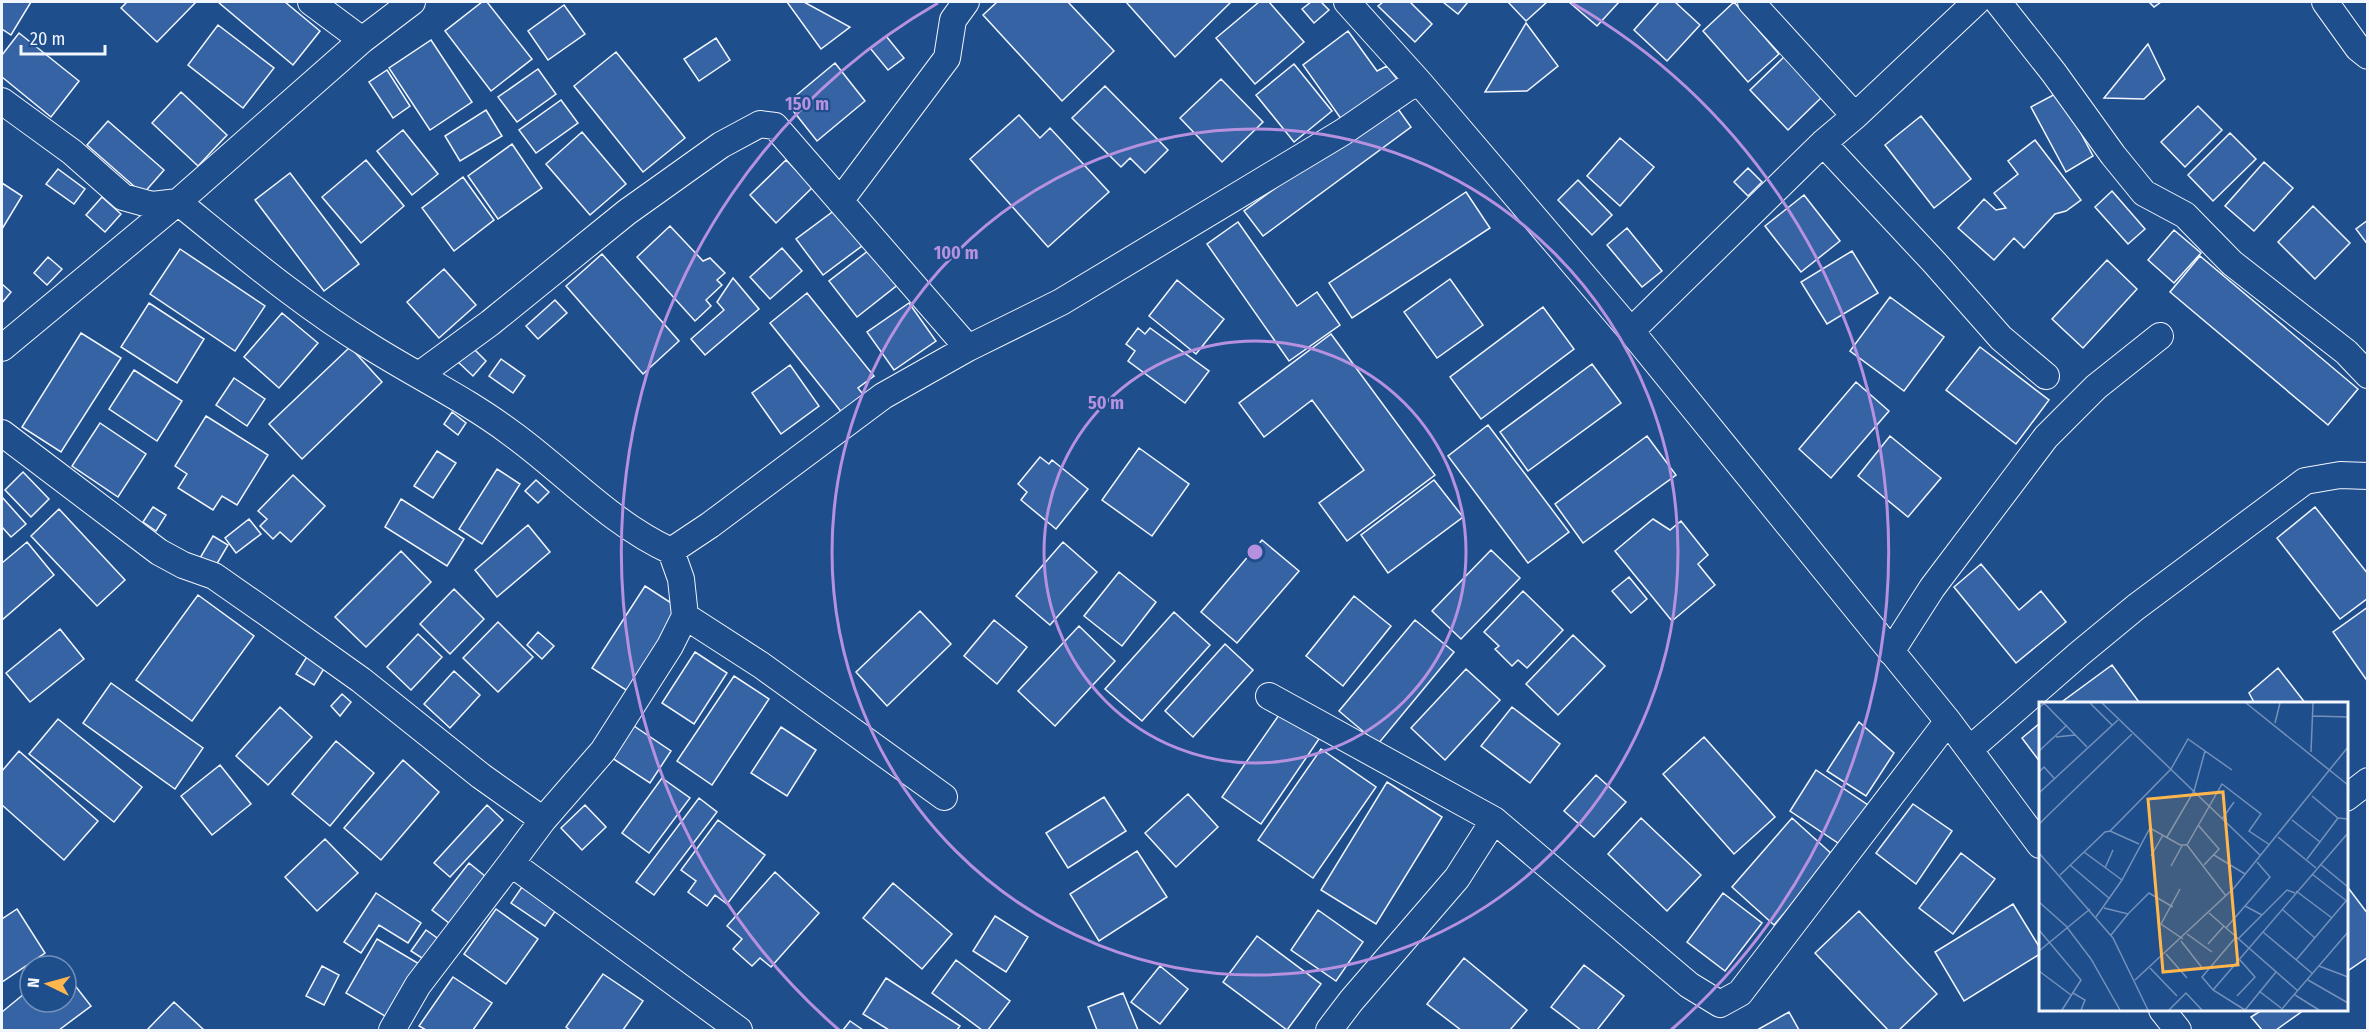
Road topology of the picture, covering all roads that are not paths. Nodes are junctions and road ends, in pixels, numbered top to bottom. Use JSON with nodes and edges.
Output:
{"nodes":[{"id":1,"x":311,"y":2,"type":"edge"},
{"id":2,"x":412,"y":2,"type":"edge"},
{"id":3,"x":966,"y":2,"type":"edge"},
{"id":4,"x":1347,"y":2,"type":"edge"},
{"id":5,"x":1751,"y":2,"type":"edge"},
{"id":6,"x":1976,"y":2,"type":"edge"},
{"id":7,"x":1998,"y":2,"type":"edge"},
{"id":8,"x":2325,"y":2,"type":"edge"},
{"id":9,"x":363,"y":40,"type":"junction"},
{"id":10,"x":2367,"y":56,"type":"edge"},
{"id":11,"x":1419,"y":82,"type":"junction"},
{"id":12,"x":2,"y":100,"type":"edge"},
{"id":13,"x":1855,"y":116,"type":"junction"},
{"id":14,"x":1823,"y":143,"type":"junction"},
{"id":15,"x":840,"y":201,"type":"junction"},
{"id":16,"x":178,"y":202,"type":"junction"},
{"id":17,"x":1631,"y":331,"type":"junction"},
{"id":18,"x":2160,"y":336,"type":"dead end"},
{"id":19,"x":2,"y":348,"type":"edge"},
{"id":20,"x":968,"y":348,"type":"junction"},
{"id":21,"x":419,"y":375,"type":"junction"},
{"id":22,"x":2367,"y":375,"type":"edge"},
{"id":23,"x":2046,"y":376,"type":"dead end"},
{"id":24,"x":2,"y":433,"type":"edge"},
{"id":25,"x":2367,"y":476,"type":"edge"},
{"id":26,"x":672,"y":551,"type":"junction"},
{"id":27,"x":686,"y":616,"type":"junction"},
{"id":28,"x":1891,"y":652,"type":"junction"},
{"id":29,"x":1269,"y":696,"type":"dead end"},
{"id":30,"x":1948,"y":721,"type":"junction"},
{"id":31,"x":1970,"y":749,"type":"junction"},
{"id":32,"x":2367,"y":781,"type":"edge"},
{"id":33,"x":2348,"y":796,"type":"edge"},
{"id":34,"x":944,"y":797,"type":"dead end"},
{"id":35,"x":543,"y":820,"type":"junction"},
{"id":36,"x":1494,"y":820,"type":"junction"},
{"id":37,"x":2039,"y":844,"type":"edge"},
{"id":38,"x":510,"y":863,"type":"junction"},
{"id":39,"x":2163,"y":1011,"type":"edge"},
{"id":40,"x":392,"y":1030,"type":"edge"},
{"id":41,"x":739,"y":1030,"type":"edge"},
{"id":42,"x":1329,"y":1030,"type":"edge"},
{"id":43,"x":2178,"y":1030,"type":"edge"}],
"edges":[{"from":1,"to":9,"type":"street"},
{"from":2,"to":9,"type":"street"},
{"from":3,"to":15,"type":"street"},
{"from":4,"to":11,"type":"street"},
{"from":5,"to":13,"type":"street"},
{"from":6,"to":13,"type":"street"},
{"from":7,"to":22,"type":"street"},
{"from":8,"to":10,"type":"street"},
{"from":9,"to":16,"type":"street"},
{"from":11,"to":17,"type":"street"},
{"from":11,"to":20,"type":"street"},
{"from":12,"to":16,"type":"street"},
{"from":13,"to":14,"type":"street"},
{"from":14,"to":17,"type":"street"},
{"from":14,"to":23,"type":"street"},
{"from":15,"to":20,"type":"street"},
{"from":15,"to":21,"type":"street"},
{"from":16,"to":19,"type":"street"},
{"from":16,"to":21,"type":"street"},
{"from":17,"to":28,"type":"street"},
{"from":18,"to":28,"type":"street"},
{"from":20,"to":26,"type":"street"},
{"from":21,"to":26,"type":"street"},
{"from":24,"to":35,"type":"street"},
{"from":25,"to":31,"type":"street"},
{"from":26,"to":27,"type":"street"},
{"from":27,"to":34,"type":"street"},
{"from":27,"to":35,"type":"street"},
{"from":28,"to":30,"type":"street"},
{"from":29,"to":36,"type":"street"},
{"from":30,"to":31,"type":"street"},
{"from":30,"to":36,"type":"street"},
{"from":31,"to":37,"type":"street"},
{"from":32,"to":33,"type":"street"},
{"from":35,"to":38,"type":"street"},
{"from":36,"to":42,"type":"street"},
{"from":38,"to":40,"type":"street"},
{"from":38,"to":41,"type":"street"},
{"from":39,"to":43,"type":"street"}]}
